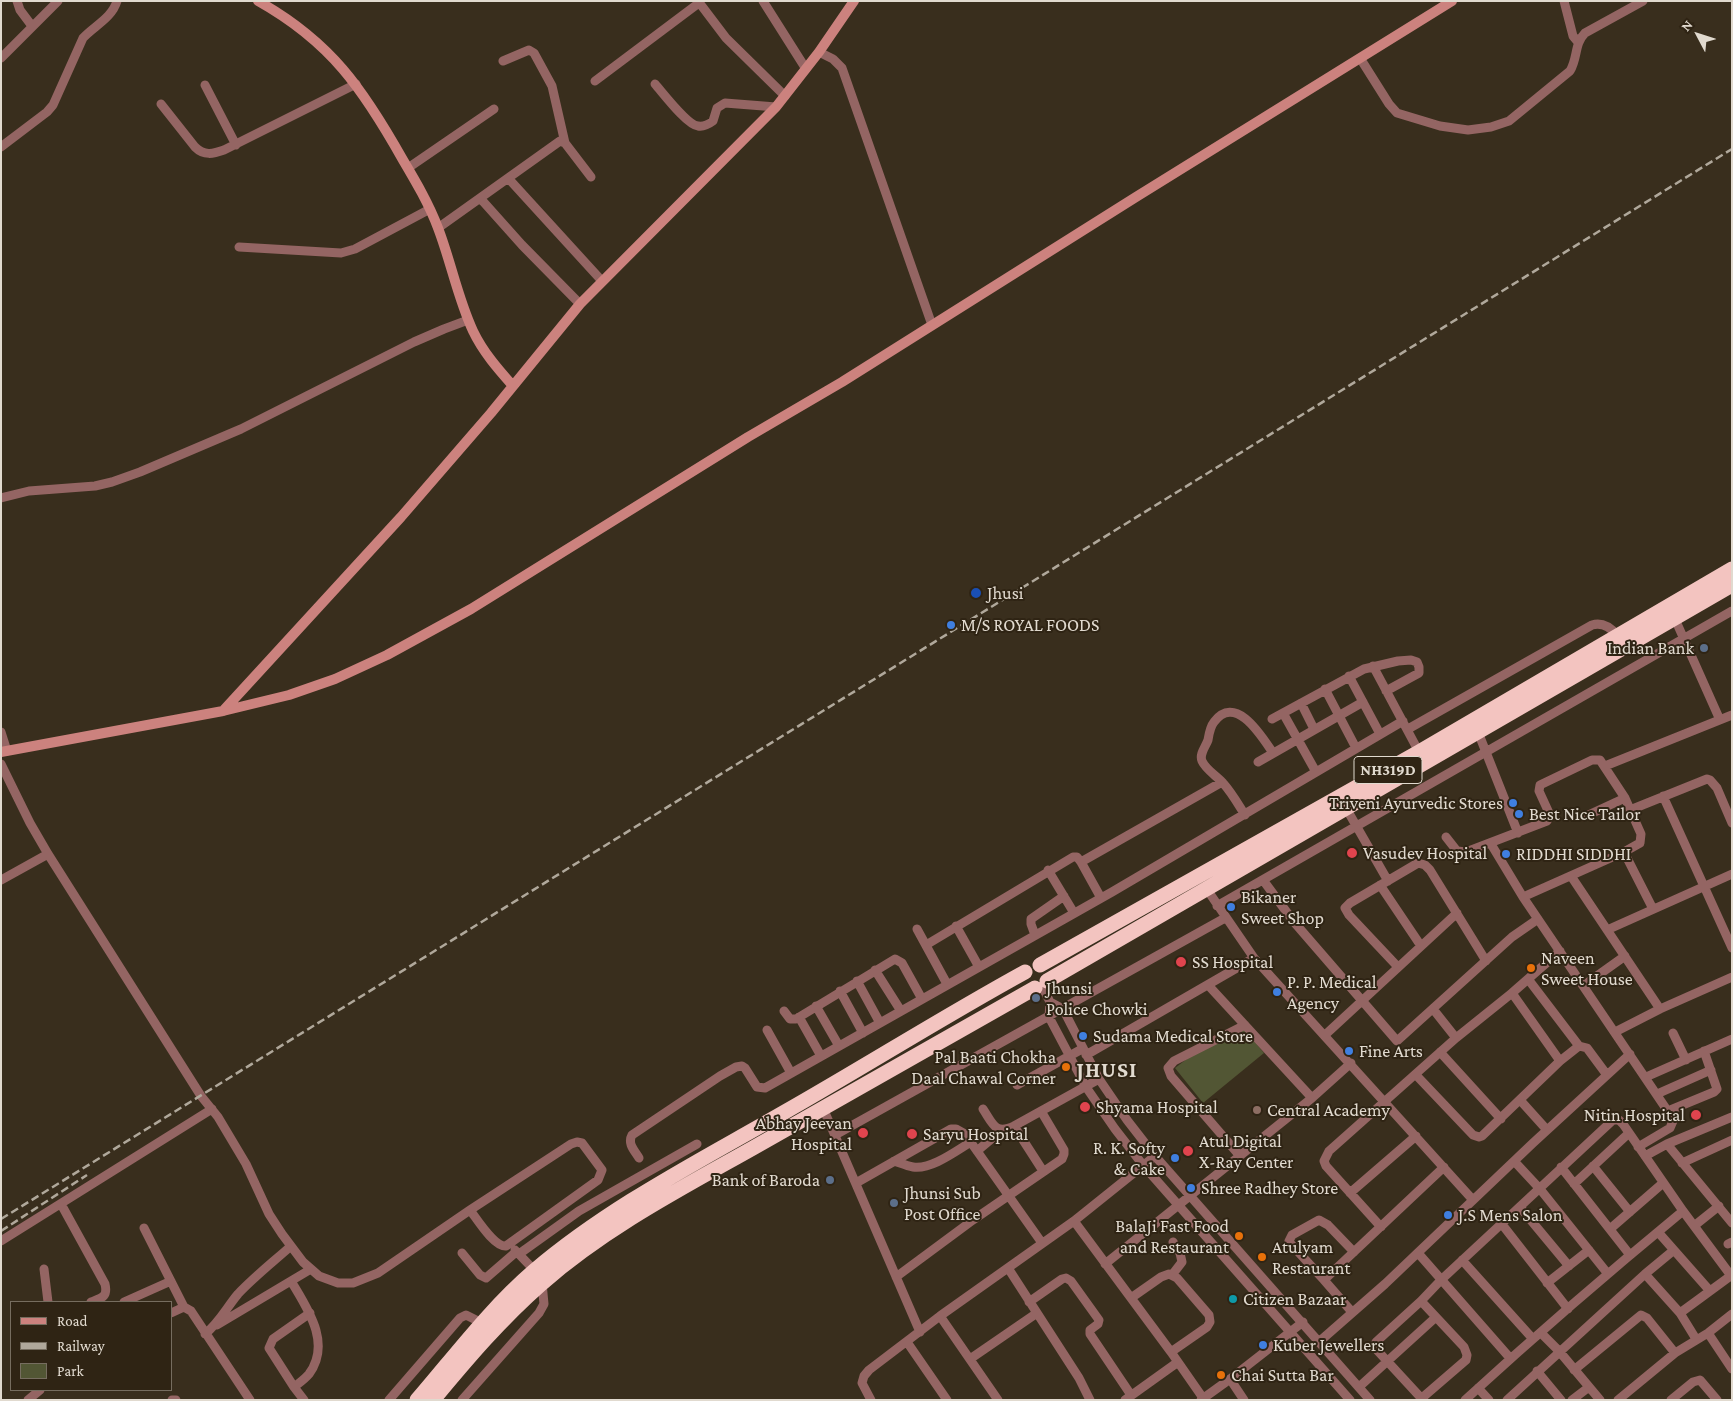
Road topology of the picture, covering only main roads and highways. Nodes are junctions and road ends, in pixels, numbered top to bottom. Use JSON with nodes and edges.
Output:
{"nodes":[{"id":1,"x":1732,"y":569,"type":"edge"},
{"id":2,"x":1732,"y":585,"type":"edge"},
{"id":3,"x":1040,"y":965,"type":"junction"},
{"id":4,"x":1025,"y":972,"type":"junction"},
{"id":5,"x":1041,"y":985,"type":"junction"},
{"id":6,"x":535,"y":1273,"type":"junction"},
{"id":7,"x":417,"y":1400,"type":"edge"},
{"id":8,"x":434,"y":1400,"type":"edge"}],
"edges":[{"from":1,"to":3,"type":"highway","number":"NH319D"},
{"from":2,"to":5,"type":"highway","number":"NH319D"},
{"from":3,"to":4,"type":"highway"},
{"from":3,"to":5,"type":"highway"},
{"from":4,"to":5,"type":"highway"},
{"from":4,"to":6,"type":"highway"},
{"from":5,"to":6,"type":"highway","number":"NH319D"},
{"from":6,"to":7,"type":"highway"},
{"from":6,"to":8,"type":"highway","number":"NH319D"}]}
